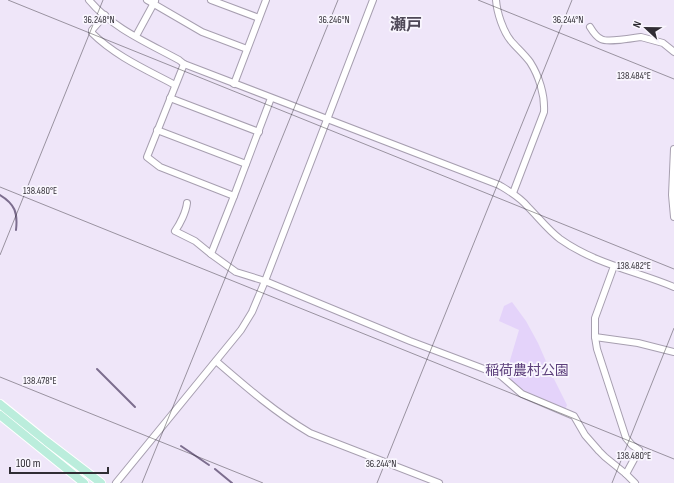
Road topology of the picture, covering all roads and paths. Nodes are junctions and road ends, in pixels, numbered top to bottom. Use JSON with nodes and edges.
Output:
{"nodes":[{"id":1,"x":89,"y":0,"type":"edge"},
{"id":2,"x":147,"y":0,"type":"edge"},
{"id":3,"x":211,"y":0,"type":"edge"},
{"id":4,"x":266,"y":0,"type":"edge"},
{"id":5,"x":373,"y":0,"type":"edge"},
{"id":6,"x":496,"y":0,"type":"edge"},
{"id":7,"x":154,"y":2,"type":"edge"},
{"id":8,"x":105,"y":16,"type":"junction"},
{"id":9,"x":259,"y":18,"type":"junction"},
{"id":10,"x":590,"y":28,"type":"dead end"},
{"id":11,"x":136,"y":36,"type":"junction"},
{"id":12,"x":247,"y":49,"type":"junction"},
{"id":13,"x":674,"y":52,"type":"edge"},
{"id":14,"x":184,"y":64,"type":"junction"},
{"id":15,"x":234,"y":84,"type":"junction"},
{"id":16,"x":175,"y":85,"type":"junction"},
{"id":17,"x":170,"y":98,"type":"junction"},
{"id":18,"x":271,"y":98,"type":"junction"},
{"id":19,"x":327,"y":119,"type":"junction"},
{"id":20,"x":157,"y":130,"type":"junction"},
{"id":21,"x":259,"y":132,"type":"junction"},
{"id":22,"x":674,"y":149,"type":"edge"},
{"id":23,"x":674,"y":163,"type":"edge"},
{"id":24,"x":246,"y":164,"type":"junction"},
{"id":25,"x":513,"y":193,"type":"junction"},
{"id":26,"x":234,"y":196,"type":"junction"},
{"id":27,"x":187,"y":203,"type":"dead end"},
{"id":28,"x":674,"y":217,"type":"edge"},
{"id":29,"x":211,"y":254,"type":"junction"},
{"id":30,"x":614,"y":266,"type":"junction"},
{"id":31,"x":265,"y":281,"type":"junction"},
{"id":32,"x":674,"y":287,"type":"edge"},
{"id":33,"x":595,"y":337,"type":"junction"},
{"id":34,"x":674,"y":352,"type":"edge"},
{"id":35,"x":216,"y":361,"type":"junction"},
{"id":36,"x":0,"y":404,"type":"edge"},
{"id":37,"x":0,"y":415,"type":"edge"},
{"id":38,"x":626,"y":474,"type":"junction"},
{"id":39,"x":84,"y":483,"type":"edge"},
{"id":40,"x":101,"y":483,"type":"edge"},
{"id":41,"x":116,"y":483,"type":"edge"},
{"id":42,"x":439,"y":483,"type":"edge"},
{"id":43,"x":635,"y":483,"type":"edge"}],
"edges":[{"from":1,"to":8,"type":"street"},
{"from":2,"to":7,"type":"street"},
{"from":3,"to":9,"type":"street"},
{"from":4,"to":9,"type":"street"},
{"from":5,"to":19,"type":"street"},
{"from":6,"to":25,"type":"street"},
{"from":7,"to":11,"type":"street"},
{"from":7,"to":12,"type":"street"},
{"from":8,"to":11,"type":"street"},
{"from":8,"to":16,"type":"street"},
{"from":9,"to":12,"type":"street"},
{"from":10,"to":13,"type":"street"},
{"from":11,"to":14,"type":"street"},
{"from":12,"to":15,"type":"street"},
{"from":14,"to":15,"type":"street"},
{"from":14,"to":16,"type":"street"},
{"from":15,"to":18,"type":"street"},
{"from":16,"to":17,"type":"street"},
{"from":17,"to":20,"type":"street"},
{"from":17,"to":21,"type":"street"},
{"from":18,"to":19,"type":"street"},
{"from":18,"to":21,"type":"street"},
{"from":19,"to":25,"type":"street"},
{"from":19,"to":31,"type":"street"},
{"from":20,"to":24,"type":"street"},
{"from":20,"to":26,"type":"street"},
{"from":21,"to":24,"type":"street"},
{"from":22,"to":23,"type":"street"},
{"from":23,"to":28,"type":"street"},
{"from":24,"to":26,"type":"street"},
{"from":25,"to":30,"type":"street"},
{"from":26,"to":29,"type":"street"},
{"from":27,"to":29,"type":"street"},
{"from":29,"to":31,"type":"street"},
{"from":30,"to":32,"type":"street"},
{"from":30,"to":33,"type":"street"},
{"from":31,"to":35,"type":"street"},
{"from":31,"to":38,"type":"street"},
{"from":33,"to":34,"type":"street"},
{"from":33,"to":38,"type":"street"},
{"from":35,"to":41,"type":"street"},
{"from":35,"to":42,"type":"street"},
{"from":36,"to":40,"type":"main road"},
{"from":37,"to":39,"type":"main road"},
{"from":38,"to":43,"type":"street"}]}
